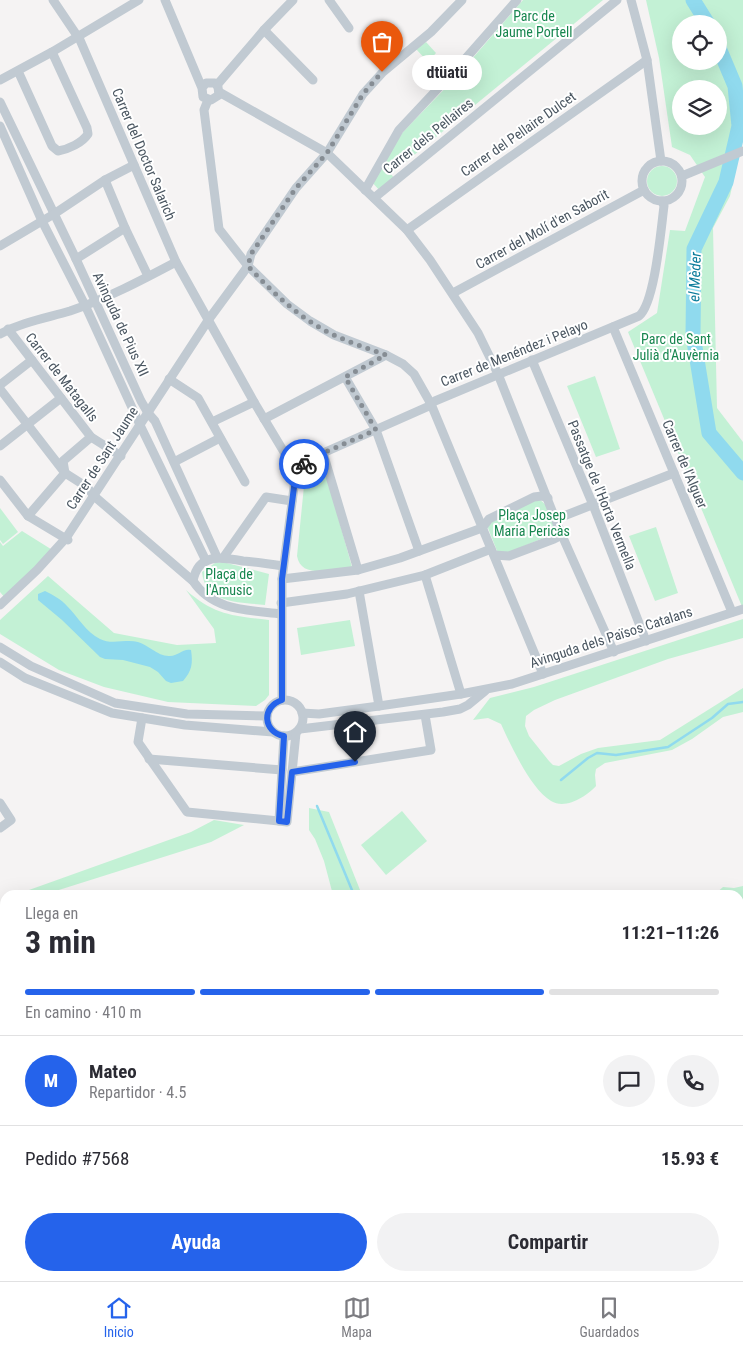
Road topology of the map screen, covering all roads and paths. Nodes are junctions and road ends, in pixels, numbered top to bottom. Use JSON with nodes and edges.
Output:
{"nodes":[{"id":1,"x":53,"y":0,"type":"edge"},
{"id":2,"x":139,"y":0,"type":"edge"},
{"id":3,"x":165,"y":0,"type":"edge"},
{"id":4,"x":293,"y":0,"type":"edge"},
{"id":5,"x":329,"y":0,"type":"edge"},
{"id":6,"x":462,"y":0,"type":"edge"},
{"id":7,"x":517,"y":0,"type":"edge"},
{"id":8,"x":617,"y":0,"type":"edge"},
{"id":9,"x":631,"y":0,"type":"edge"},
{"id":10,"x":349,"y":28,"type":"dead end"},
{"id":11,"x":264,"y":30,"type":"junction"},
{"id":12,"x":78,"y":35,"type":"junction"},
{"id":13,"x":52,"y":52,"type":"junction"},
{"id":14,"x":646,"y":60,"type":"junction"},
{"id":15,"x":18,"y":71,"type":"junction"},
{"id":16,"x":0,"y":80,"type":"edge"},
{"id":17,"x":313,"y":80,"type":"dead end"},
{"id":18,"x":202,"y":88,"type":"junction"},
{"id":19,"x":218,"y":88,"type":"junction"},
{"id":20,"x":208,"y":100,"type":"junction"},
{"id":21,"x":0,"y":102,"type":"edge"},
{"id":22,"x":0,"y":126,"type":"edge"},
{"id":23,"x":743,"y":151,"type":"edge"},
{"id":24,"x":327,"y":153,"type":"junction"},
{"id":25,"x":661,"y":161,"type":"junction"},
{"id":26,"x":134,"y":165,"type":"junction"},
{"id":27,"x":682,"y":176,"type":"junction"},
{"id":28,"x":105,"y":180,"type":"junction"},
{"id":29,"x":365,"y":190,"type":"junction"},
{"id":30,"x":644,"y":190,"type":"junction"},
{"id":31,"x":374,"y":198,"type":"junction"},
{"id":32,"x":662,"y":201,"type":"junction"},
{"id":33,"x":54,"y":214,"type":"junction"},
{"id":34,"x":42,"y":221,"type":"junction"},
{"id":35,"x":124,"y":228,"type":"junction"},
{"id":36,"x":406,"y":230,"type":"junction"},
{"id":37,"x":1,"y":244,"type":"edge"},
{"id":38,"x":76,"y":259,"type":"junction"},
{"id":39,"x":176,"y":262,"type":"junction"},
{"id":40,"x":248,"y":266,"type":"junction"},
{"id":41,"x":148,"y":276,"type":"junction"},
{"id":42,"x":453,"y":293,"type":"junction"},
{"id":43,"x":95,"y":302,"type":"junction"},
{"id":44,"x":85,"y":304,"type":"junction"},
{"id":45,"x":208,"y":319,"type":"junction"},
{"id":46,"x":613,"y":327,"type":"junction"},
{"id":47,"x":4,"y":332,"type":"edge"},
{"id":48,"x":386,"y":355,"type":"junction"},
{"id":49,"x":32,"y":360,"type":"junction"},
{"id":50,"x":532,"y":360,"type":"junction"},
{"id":51,"x":498,"y":374,"type":"junction"},
{"id":52,"x":345,"y":377,"type":"junction"},
{"id":53,"x":169,"y":379,"type":"junction"},
{"id":54,"x":0,"y":385,"type":"edge"},
{"id":55,"x":0,"y":389,"type":"edge"},
{"id":56,"x":61,"y":398,"type":"junction"},
{"id":57,"x":254,"y":402,"type":"junction"},
{"id":58,"x":431,"y":404,"type":"junction"},
{"id":59,"x":148,"y":413,"type":"junction"},
{"id":60,"x":264,"y":419,"type":"junction"},
{"id":61,"x":212,"y":422,"type":"junction"},
{"id":62,"x":27,"y":425,"type":"junction"},
{"id":63,"x":140,"y":425,"type":"junction"},
{"id":64,"x":376,"y":430,"type":"junction"},
{"id":65,"x":91,"y":437,"type":"junction"},
{"id":66,"x":220,"y":438,"type":"junction"},
{"id":67,"x":0,"y":446,"type":"edge"},
{"id":68,"x":323,"y":453,"type":"junction"},
{"id":69,"x":120,"y":456,"type":"junction"},
{"id":70,"x":174,"y":462,"type":"junction"},
{"id":71,"x":65,"y":472,"type":"junction"},
{"id":72,"x":296,"y":472,"type":"junction"},
{"id":73,"x":674,"y":473,"type":"junction"},
{"id":74,"x":0,"y":480,"type":"edge"},
{"id":75,"x":245,"y":482,"type":"dead end"},
{"id":76,"x":94,"y":496,"type":"junction"},
{"id":77,"x":548,"y":498,"type":"junction"},
{"id":78,"x":292,"y":501,"type":"junction"},
{"id":79,"x":593,"y":505,"type":"junction"},
{"id":80,"x":28,"y":516,"type":"junction"},
{"id":81,"x":556,"y":519,"type":"junction"},
{"id":82,"x":482,"y":528,"type":"junction"},
{"id":83,"x":560,"y":531,"type":"junction"},
{"id":84,"x":67,"y":539,"type":"junction"},
{"id":85,"x":418,"y":551,"type":"junction"},
{"id":86,"x":492,"y":552,"type":"junction"},
{"id":87,"x":220,"y":558,"type":"junction"},
{"id":88,"x":206,"y":561,"type":"junction"},
{"id":89,"x":283,"y":566,"type":"junction"},
{"id":90,"x":358,"y":570,"type":"junction"},
{"id":91,"x":425,"y":575,"type":"junction"},
{"id":92,"x":282,"y":579,"type":"junction"},
{"id":93,"x":193,"y":581,"type":"junction"},
{"id":94,"x":359,"y":591,"type":"junction"},
{"id":95,"x":281,"y":602,"type":"junction"},
{"id":96,"x":0,"y":604,"type":"edge"},
{"id":97,"x":743,"y":609,"type":"edge"},
{"id":98,"x":732,"y":612,"type":"junction"},
{"id":99,"x":281,"y":614,"type":"junction"},
{"id":100,"x":646,"y":641,"type":"junction"},
{"id":101,"x":0,"y":647,"type":"edge"},
{"id":102,"x":614,"y":652,"type":"junction"},
{"id":103,"x":0,"y":662,"type":"edge"},
{"id":104,"x":543,"y":674,"type":"junction"},
{"id":105,"x":487,"y":689,"type":"junction"},
{"id":106,"x":461,"y":694,"type":"junction"},
{"id":107,"x":282,"y":700,"type":"junction"},
{"id":108,"x":379,"y":706,"type":"junction"},
{"id":109,"x":302,"y":713,"type":"junction"},
{"id":110,"x":425,"y":715,"type":"junction"},
{"id":111,"x":267,"y":716,"type":"junction"},
{"id":112,"x":142,"y":718,"type":"junction"},
{"id":113,"x":298,"y":731,"type":"junction"},
{"id":114,"x":273,"y":732,"type":"junction"},
{"id":115,"x":284,"y":736,"type":"junction"},
{"id":116,"x":150,"y":759,"type":"junction"},
{"id":117,"x":282,"y":770,"type":"junction"},
{"id":118,"x":292,"y":772,"type":"junction"},
{"id":119,"x":0,"y":803,"type":"edge"},
{"id":120,"x":279,"y":821,"type":"junction"},
{"id":121,"x":0,"y":828,"type":"edge"}],
"edges":[{"from":1,"to":12,"type":"street","name":"Carrer del Doctor Salarich"},
{"from":2,"to":12,"type":"street"},
{"from":3,"to":18,"type":"street"},
{"from":4,"to":11,"type":"street"},
{"from":5,"to":10,"type":"street"},
{"from":6,"to":24,"type":"street","name":"Carrer de Sant Jaume"},
{"from":7,"to":29,"type":"street"},
{"from":8,"to":31,"type":"street","name":"Carrer dels Pellaires"},
{"from":9,"to":14,"type":"street"},
{"from":11,"to":17,"type":"street"},
{"from":11,"to":19,"type":"street"},
{"from":12,"to":13,"type":"street"},
{"from":12,"to":26,"type":"street","name":"Carrer del Doctor Salarich"},
{"from":13,"to":15,"type":"street"},
{"from":13,"to":15,"type":"street"},
{"from":14,"to":25,"type":"street"},
{"from":14,"to":36,"type":"street","name":"Carrer del Pellaire Dulcet"},
{"from":15,"to":16,"type":"street"},
{"from":18,"to":19,"type":"street"},
{"from":18,"to":20,"type":"street"},
{"from":19,"to":20,"type":"street"},
{"from":19,"to":24,"type":"street"},
{"from":20,"to":40,"type":"street"},
{"from":21,"to":33,"type":"street","name":"Avinguda de Pius XII"},
{"from":22,"to":34,"type":"street","name":"Avinguda de Pius XII"},
{"from":23,"to":27,"type":"street"},
{"from":24,"to":29,"type":"street"},
{"from":24,"to":40,"type":"street","name":"Carrer de Sant Jaume"},
{"from":25,"to":27,"type":"street"},
{"from":25,"to":30,"type":"street"},
{"from":26,"to":28,"type":"street"},
{"from":26,"to":39,"type":"street","name":"Carrer del Doctor Salarich"},
{"from":27,"to":32,"type":"street"},
{"from":28,"to":33,"type":"street"},
{"from":28,"to":35,"type":"street"},
{"from":29,"to":31,"type":"street"},
{"from":30,"to":32,"type":"street"},
{"from":30,"to":42,"type":"street","name":"Carrer del Molí d'en Saborit"},
{"from":31,"to":36,"type":"street"},
{"from":32,"to":46,"type":"street","name":"Carrer de Menéndez i Pelayo"},
{"from":33,"to":34,"type":"street"},
{"from":33,"to":38,"type":"street","name":"Avinguda de Pius XII"},
{"from":34,"to":37,"type":"street"},
{"from":34,"to":44,"type":"street","name":"Avinguda de Pius XII"},
{"from":35,"to":38,"type":"street"},
{"from":35,"to":41,"type":"street"},
{"from":36,"to":42,"type":"street"},
{"from":38,"to":43,"type":"street","name":"Avinguda de Pius XII"},
{"from":39,"to":41,"type":"street"},
{"from":39,"to":45,"type":"street","name":"Carrer del Doctor Salarich"},
{"from":40,"to":45,"type":"street","name":"Carrer de Sant Jaume"},
{"from":40,"to":48,"type":"street"},
{"from":41,"to":43,"type":"street"},
{"from":42,"to":51,"type":"street"},
{"from":43,"to":44,"type":"street"},
{"from":43,"to":59,"type":"street","name":"Avinguda de Pius XII"},
{"from":44,"to":47,"type":"street"},
{"from":44,"to":63,"type":"street","name":"Avinguda de Pius XII"},
{"from":45,"to":53,"type":"street","name":"Carrer de Sant Jaume"},
{"from":45,"to":57,"type":"street","name":"Carrer del Doctor Salarich"},
{"from":46,"to":50,"type":"street","name":"Carrer de Menéndez i Pelayo"},
{"from":46,"to":73,"type":"street","name":"Carrer de l'Alguer"},
{"from":47,"to":49,"type":"street","name":"Carrer de Matagalls"},
{"from":48,"to":52,"type":"street"},
{"from":48,"to":58,"type":"street"},
{"from":49,"to":54,"type":"street"},
{"from":49,"to":56,"type":"street","name":"Carrer de Matagalls"},
{"from":50,"to":51,"type":"street","name":"Carrer de Menéndez i Pelayo"},
{"from":50,"to":79,"type":"street","name":"Passatge de l'Horta Vermella"},
{"from":51,"to":58,"type":"street","name":"Carrer de Menéndez i Pelayo"},
{"from":51,"to":77,"type":"street"},
{"from":52,"to":60,"type":"street"},
{"from":52,"to":64,"type":"street"},
{"from":53,"to":59,"type":"street","name":"Carrer de Sant Jaume"},
{"from":53,"to":61,"type":"street"},
{"from":55,"to":62,"type":"street"},
{"from":56,"to":62,"type":"street"},
{"from":56,"to":65,"type":"street","name":"Carrer de Matagalls"},
{"from":57,"to":60,"type":"street","name":"Carrer del Doctor Salarich"},
{"from":57,"to":61,"type":"street"},
{"from":58,"to":64,"type":"street","name":"Carrer de Menéndez i Pelayo"},
{"from":58,"to":82,"type":"street"},
{"from":59,"to":63,"type":"street","name":"Carrer de Sant Jaume"},
{"from":59,"to":70,"type":"street","name":"Avinguda de Pius XII"},
{"from":60,"to":72,"type":"street","name":"Carrer del Doctor Salarich"},
{"from":61,"to":66,"type":"street"},
{"from":62,"to":67,"type":"street"},
{"from":62,"to":71,"type":"street"},
{"from":63,"to":69,"type":"street","name":"Carrer de Sant Jaume"},
{"from":63,"to":88,"type":"street","name":"Avinguda de Pius XII"},
{"from":64,"to":68,"type":"street","name":"Carrer de Menéndez i Pelayo"},
{"from":64,"to":85,"type":"street"},
{"from":65,"to":69,"type":"street","name":"Carrer de Matagalls"},
{"from":65,"to":71,"type":"street"},
{"from":66,"to":70,"type":"street"},
{"from":66,"to":75,"type":"street"},
{"from":68,"to":72,"type":"street","name":"Carrer de Menéndez i Pelayo"},
{"from":68,"to":90,"type":"street"},
{"from":69,"to":76,"type":"street","name":"Carrer de Sant Jaume"},
{"from":70,"to":87,"type":"street","name":"Avinguda de Pius XII"},
{"from":71,"to":76,"type":"street"},
{"from":71,"to":80,"type":"street"},
{"from":72,"to":78,"type":"street"},
{"from":73,"to":79,"type":"street"},
{"from":73,"to":98,"type":"street","name":"Carrer de l'Alguer"},
{"from":74,"to":80,"type":"street"},
{"from":76,"to":84,"type":"street","name":"Carrer de Sant Jaume"},
{"from":76,"to":93,"type":"street"},
{"from":77,"to":81,"type":"street"},
{"from":77,"to":82,"type":"street"},
{"from":78,"to":87,"type":"street"},
{"from":78,"to":89,"type":"street"},
{"from":79,"to":81,"type":"street"},
{"from":79,"to":100,"type":"street","name":"Passatge de l'Horta Vermella"},
{"from":80,"to":84,"type":"street"},
{"from":81,"to":83,"type":"street"},
{"from":82,"to":85,"type":"street"},
{"from":82,"to":86,"type":"street"},
{"from":83,"to":86,"type":"street"},
{"from":83,"to":102,"type":"street"},
{"from":84,"to":96,"type":"street","name":"Carrer de Sant Jaume"},
{"from":85,"to":90,"type":"street"},
{"from":86,"to":91,"type":"street"},
{"from":86,"to":104,"type":"street"},
{"from":87,"to":88,"type":"street"},
{"from":87,"to":89,"type":"street"},
{"from":88,"to":93,"type":"street"},
{"from":89,"to":92,"type":"street"},
{"from":90,"to":92,"type":"street"},
{"from":91,"to":94,"type":"street"},
{"from":91,"to":106,"type":"street"},
{"from":92,"to":95,"type":"street"},
{"from":93,"to":99,"type":"street"},
{"from":94,"to":95,"type":"street"},
{"from":94,"to":108,"type":"street"},
{"from":95,"to":99,"type":"street"},
{"from":97,"to":98,"type":"street","name":"Avinguda dels Països Catalans"},
{"from":98,"to":100,"type":"street","name":"Avinguda dels Països Catalans"},
{"from":99,"to":107,"type":"street"},
{"from":100,"to":102,"type":"street","name":"Avinguda dels Països Catalans"},
{"from":101,"to":111,"type":"street"},
{"from":102,"to":104,"type":"street","name":"Avinguda dels Països Catalans"},
{"from":103,"to":112,"type":"street"},
{"from":104,"to":105,"type":"street","name":"Avinguda dels Països Catalans"},
{"from":105,"to":106,"type":"street","name":"Avinguda dels Països Catalans"},
{"from":105,"to":110,"type":"street","name":"Avinguda dels Països Catalans"},
{"from":106,"to":108,"type":"street","name":"Avinguda dels Països Catalans"},
{"from":107,"to":109,"type":"street"},
{"from":107,"to":111,"type":"street"},
{"from":108,"to":109,"type":"street","name":"Avinguda dels Països Catalans"},
{"from":109,"to":113,"type":"street"},
{"from":110,"to":113,"type":"street","name":"Avinguda dels Països Catalans"},
{"from":110,"to":118,"type":"street"},
{"from":111,"to":114,"type":"street"},
{"from":112,"to":114,"type":"street"},
{"from":112,"to":116,"type":"street"},
{"from":113,"to":115,"type":"street"},
{"from":113,"to":118,"type":"street"},
{"from":114,"to":115,"type":"street"},
{"from":115,"to":117,"type":"street"},
{"from":116,"to":117,"type":"street"},
{"from":116,"to":120,"type":"street"},
{"from":117,"to":120,"type":"street"},
{"from":118,"to":120,"type":"street"},
{"from":119,"to":121,"type":"street"}]}
